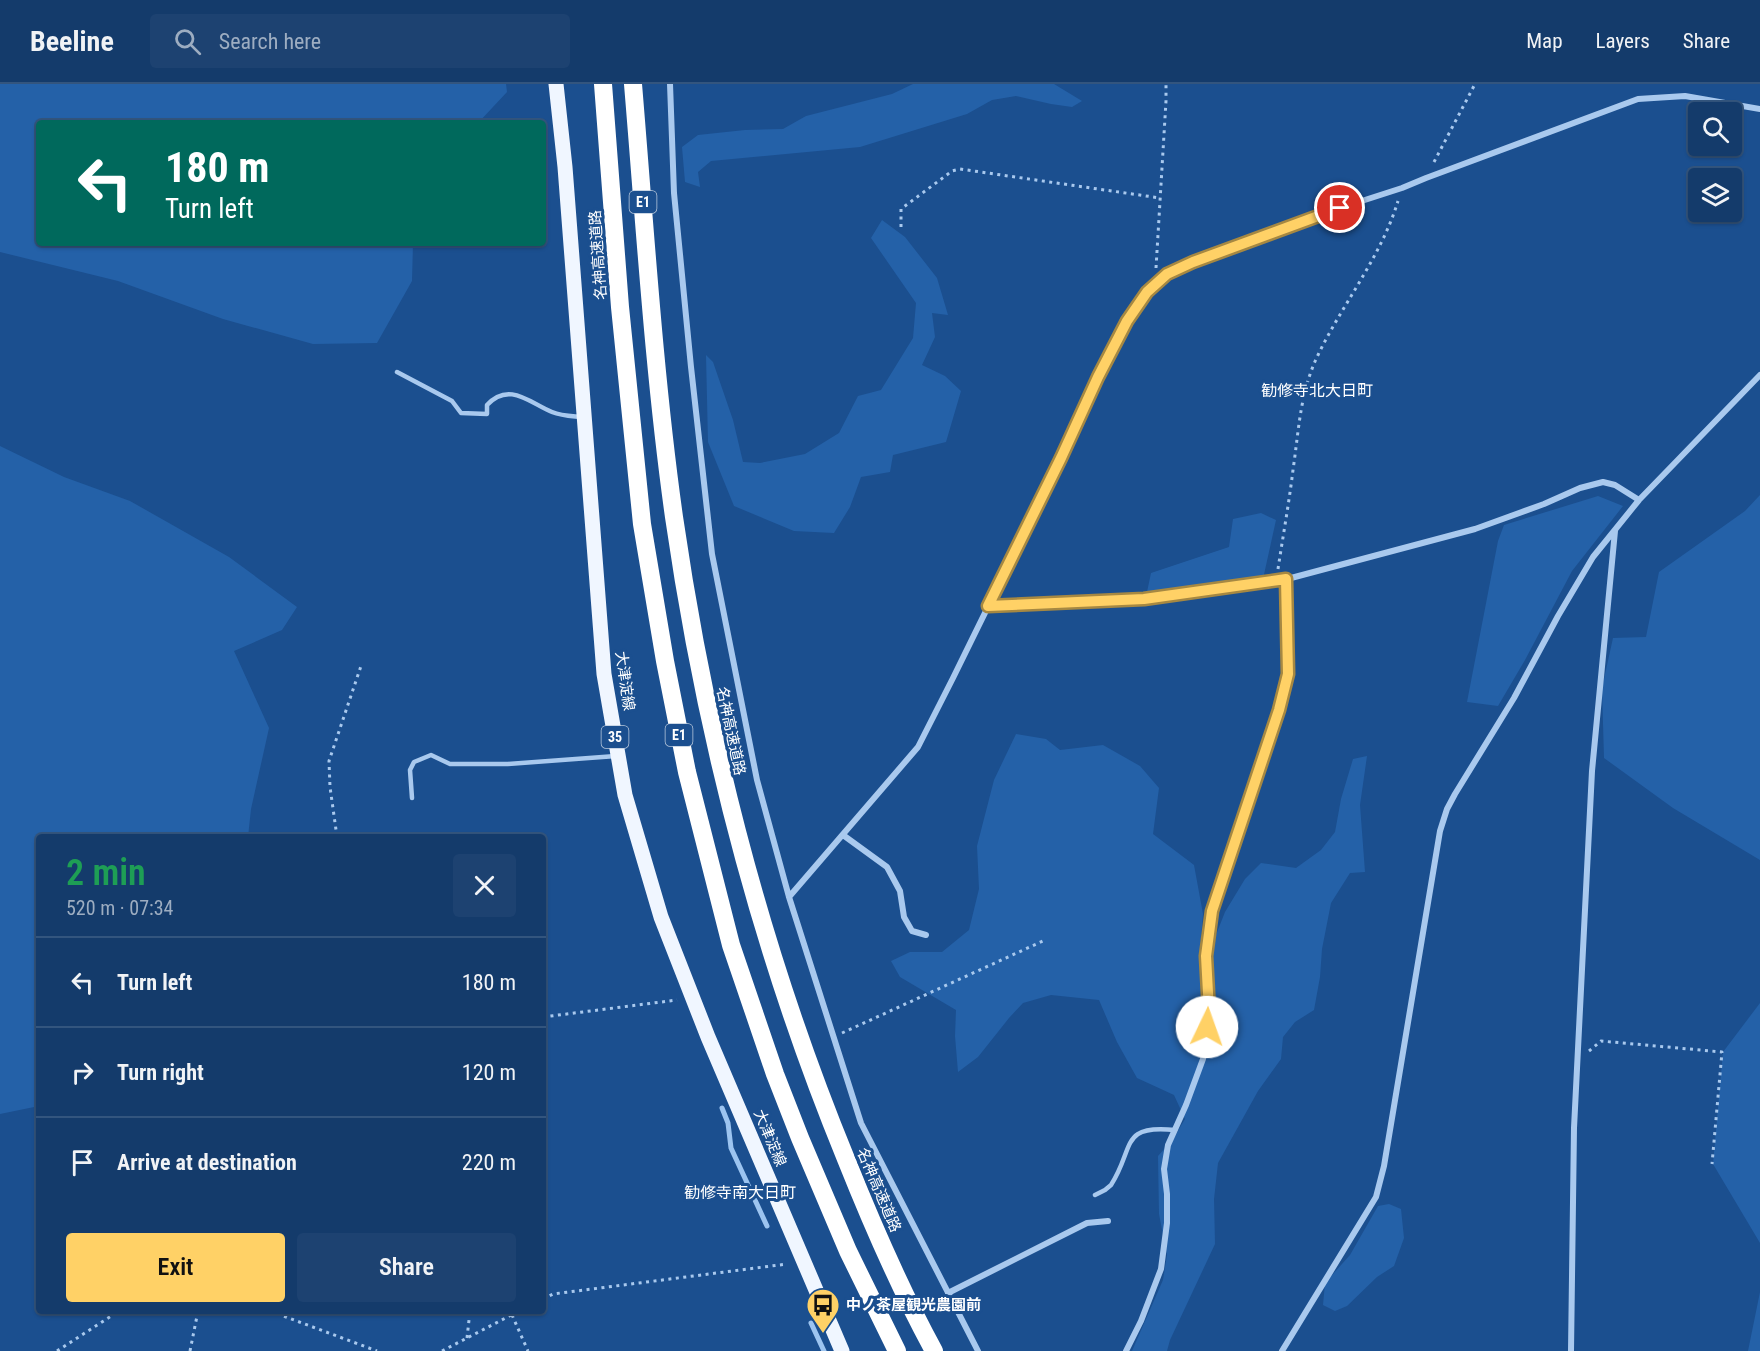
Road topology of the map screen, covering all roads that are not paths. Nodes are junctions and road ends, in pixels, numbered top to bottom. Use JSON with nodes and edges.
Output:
{"nodes":[{"id":1,"x":556,"y":84,"type":"edge"},
{"id":2,"x":603,"y":84,"type":"edge"},
{"id":3,"x":633,"y":84,"type":"edge"},
{"id":4,"x":670,"y":84,"type":"edge"},
{"id":5,"x":1760,"y":109,"type":"edge"},
{"id":6,"x":397,"y":372,"type":"dead end"},
{"id":7,"x":1760,"y":375,"type":"edge"},
{"id":8,"x":584,"y":417,"type":"junction"},
{"id":9,"x":1639,"y":500,"type":"junction"},
{"id":10,"x":1615,"y":531,"type":"junction"},
{"id":11,"x":1286,"y":579,"type":"junction"},
{"id":12,"x":988,"y":606,"type":"junction"},
{"id":13,"x":618,"y":756,"type":"junction"},
{"id":14,"x":412,"y":798,"type":"dead end"},
{"id":15,"x":843,"y":835,"type":"junction"},
{"id":16,"x":789,"y":897,"type":"junction"},
{"id":17,"x":926,"y":935,"type":"dead end"},
{"id":18,"x":1175,"y":1130,"type":"junction"},
{"id":19,"x":1095,"y":1195,"type":"dead end"},
{"id":20,"x":1108,"y":1221,"type":"dead end"},
{"id":21,"x":948,"y":1293,"type":"junction"},
{"id":22,"x":842,"y":1351,"type":"edge"},
{"id":23,"x":897,"y":1351,"type":"edge"},
{"id":24,"x":934,"y":1351,"type":"edge"},
{"id":25,"x":978,"y":1351,"type":"edge"},
{"id":26,"x":1126,"y":1351,"type":"edge"},
{"id":27,"x":1282,"y":1351,"type":"edge"},
{"id":28,"x":1571,"y":1351,"type":"edge"}],
"edges":[{"from":1,"to":8,"type":"main road","name":"大津淀線","number":"35"},
{"from":2,"to":23,"type":"highway","name":"名神高速道路","number":"E1"},
{"from":3,"to":24,"type":"highway","name":"名神高速道路","number":"E1"},
{"from":4,"to":16,"type":"street"},
{"from":5,"to":12,"type":"street"},
{"from":6,"to":8,"type":"lane"},
{"from":7,"to":9,"type":"street"},
{"from":8,"to":13,"type":"main road","name":"大津淀線","number":"35"},
{"from":9,"to":10,"type":"street"},
{"from":9,"to":11,"type":"street"},
{"from":10,"to":27,"type":"street"},
{"from":10,"to":28,"type":"street"},
{"from":11,"to":12,"type":"street"},
{"from":11,"to":18,"type":"street"},
{"from":12,"to":15,"type":"street"},
{"from":13,"to":14,"type":"lane"},
{"from":13,"to":22,"type":"main road","name":"大津淀線","number":"35"},
{"from":15,"to":16,"type":"street"},
{"from":15,"to":17,"type":"street"},
{"from":16,"to":21,"type":"street"},
{"from":18,"to":19,"type":"lane"},
{"from":18,"to":26,"type":"street"},
{"from":20,"to":21,"type":"street"},
{"from":21,"to":25,"type":"street"}]}
